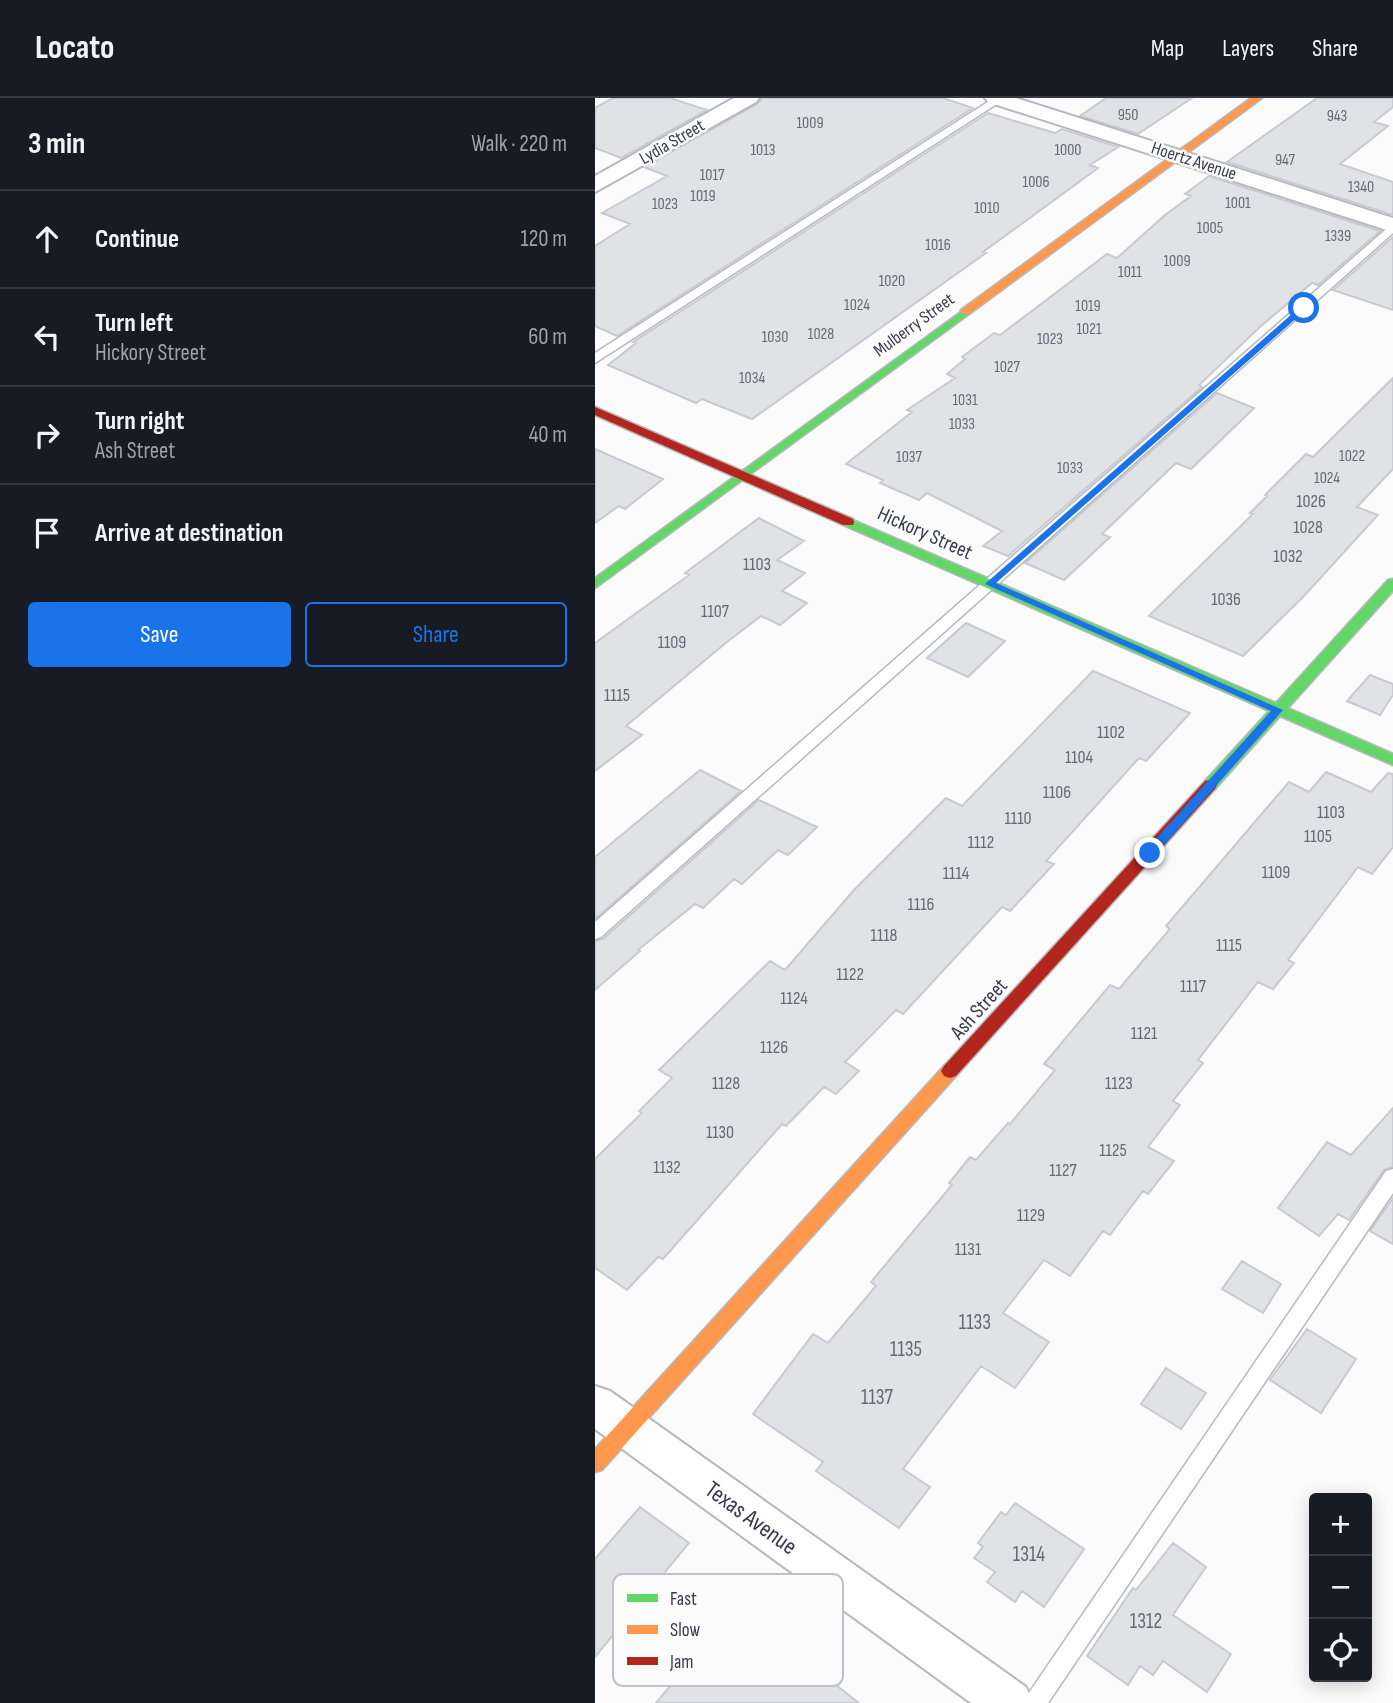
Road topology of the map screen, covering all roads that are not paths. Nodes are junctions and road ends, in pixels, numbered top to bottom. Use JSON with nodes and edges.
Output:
{"nodes":[{"id":1,"x":749,"y":98,"type":"edge"},
{"id":2,"x":998,"y":98,"type":"edge"},
{"id":3,"x":1257,"y":98,"type":"edge"},
{"id":4,"x":1179,"y":155,"type":"junction"},
{"id":5,"x":595,"y":186,"type":"edge"},
{"id":6,"x":1393,"y":226,"type":"edge"},
{"id":7,"x":595,"y":359,"type":"edge"},
{"id":8,"x":595,"y":411,"type":"edge"},
{"id":9,"x":742,"y":475,"type":"junction"},
{"id":10,"x":1393,"y":583,"type":"edge"},
{"id":11,"x":595,"y":584,"type":"edge"},
{"id":12,"x":990,"y":584,"type":"junction"},
{"id":13,"x":1278,"y":710,"type":"junction"},
{"id":14,"x":1393,"y":760,"type":"edge"},
{"id":15,"x":595,"y":932,"type":"edge"},
{"id":16,"x":1393,"y":1177,"type":"edge"},
{"id":17,"x":610,"y":1417,"type":"edge"},
{"id":18,"x":595,"y":1463,"type":"edge"},
{"id":19,"x":830,"y":1574,"type":"edge"},
{"id":20,"x":843,"y":1584,"type":"edge"},
{"id":21,"x":1010,"y":1703,"type":"edge"},
{"id":22,"x":1034,"y":1703,"type":"edge"}],
"edges":[{"from":1,"to":5,"type":"street","name":"Lydia Street"},
{"from":2,"to":4,"type":"street","name":"Hoertz Avenue"},
{"from":2,"to":7,"type":"lane"},
{"from":3,"to":4,"type":"street","name":"Mulberry Street"},
{"from":4,"to":6,"type":"street","name":"Hoertz Avenue"},
{"from":4,"to":9,"type":"street","name":"Mulberry Street"},
{"from":6,"to":12,"type":"lane"},
{"from":8,"to":9,"type":"street","name":"Hickory Street"},
{"from":9,"to":11,"type":"street","name":"Mulberry Street"},
{"from":9,"to":12,"type":"street","name":"Hickory Street"},
{"from":10,"to":13,"type":"street","name":"Ash Street"},
{"from":12,"to":13,"type":"street","name":"Hickory Street"},
{"from":12,"to":15,"type":"lane"},
{"from":13,"to":14,"type":"street","name":"Hickory Street"},
{"from":13,"to":17,"type":"street","name":"Ash Street"},
{"from":16,"to":22,"type":"lane"},
{"from":17,"to":18,"type":"street","name":"Ash Street"},
{"from":17,"to":19,"type":"street","name":"Texas Avenue"},
{"from":20,"to":21,"type":"street","name":"Texas Avenue"}]}
